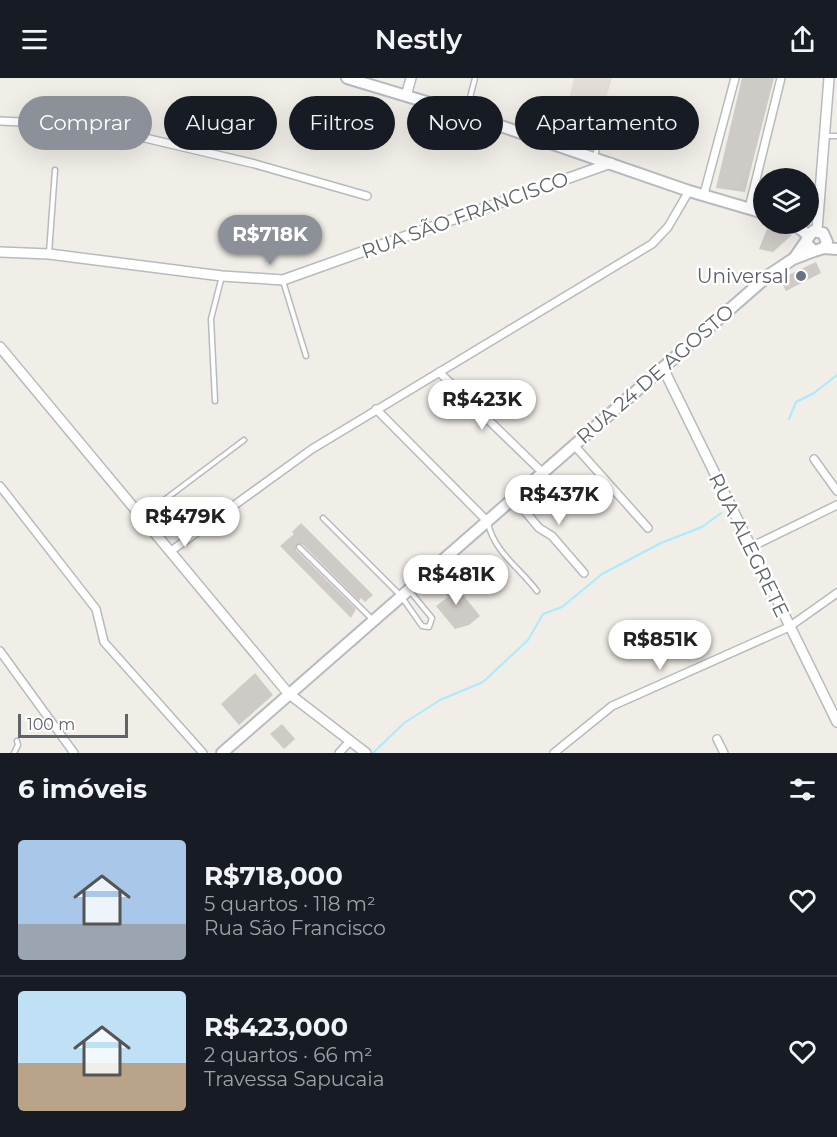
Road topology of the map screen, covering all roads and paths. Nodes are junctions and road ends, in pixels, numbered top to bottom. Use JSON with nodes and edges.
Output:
{"nodes":[{"id":1,"x":347,"y":78,"type":"edge"},
{"id":2,"x":411,"y":78,"type":"edge"},
{"id":3,"x":475,"y":78,"type":"edge"},
{"id":4,"x":735,"y":78,"type":"edge"},
{"id":5,"x":781,"y":78,"type":"edge"},
{"id":6,"x":829,"y":78,"type":"edge"},
{"id":7,"x":406,"y":96,"type":"joint"},
{"id":8,"x":470,"y":96,"type":"edge"},
{"id":9,"x":0,"y":121,"type":"edge"},
{"id":10,"x":503,"y":127,"type":"edge"},
{"id":11,"x":824,"y":136,"type":"junction"},
{"id":12,"x":837,"y":136,"type":"edge"},
{"id":13,"x":596,"y":150,"type":"edge"},
{"id":14,"x":594,"y":158,"type":"junction"},
{"id":15,"x":610,"y":163,"type":"junction"},
{"id":16,"x":55,"y":170,"type":"dead end"},
{"id":17,"x":819,"y":185,"type":"edge"},
{"id":18,"x":689,"y":191,"type":"junction"},
{"id":19,"x":704,"y":195,"type":"junction"},
{"id":20,"x":367,"y":196,"type":"dead end"},
{"id":21,"x":749,"y":208,"type":"junction"},
{"id":22,"x":753,"y":209,"type":"edge"},
{"id":23,"x":814,"y":234,"type":"junction"},
{"id":24,"x":837,"y":235,"type":"edge"},
{"id":25,"x":819,"y":249,"type":"junction"},
{"id":26,"x":837,"y":249,"type":"edge"},
{"id":27,"x":0,"y":252,"type":"edge"},
{"id":28,"x":49,"y":254,"type":"junction"},
{"id":29,"x":793,"y":259,"type":"junction"},
{"id":30,"x":222,"y":276,"type":"junction"},
{"id":31,"x":283,"y":280,"type":"junction"},
{"id":32,"x":0,"y":347,"type":"edge"},
{"id":33,"x":306,"y":356,"type":"dead end"},
{"id":34,"x":663,"y":368,"type":"junction"},
{"id":35,"x":439,"y":372,"type":"junction"},
{"id":36,"x":215,"y":401,"type":"dead end"},
{"id":37,"x":376,"y":409,"type":"junction"},
{"id":38,"x":244,"y":440,"type":"dead end"},
{"id":39,"x":574,"y":445,"type":"junction"},
{"id":40,"x":814,"y":459,"type":"dead end"},
{"id":41,"x":542,"y":472,"type":"junction"},
{"id":42,"x":0,"y":486,"type":"edge"},
{"id":43,"x":837,"y":491,"type":"edge"},
{"id":44,"x":514,"y":498,"type":"junction"},
{"id":45,"x":837,"y":505,"type":"edge"},
{"id":46,"x":142,"y":517,"type":"junction"},
{"id":47,"x":323,"y":518,"type":"dead end"},
{"id":48,"x":488,"y":522,"type":"junction"},
{"id":49,"x":648,"y":528,"type":"dead end"},
{"id":50,"x":299,"y":547,"type":"dead end"},
{"id":51,"x":751,"y":547,"type":"junction"},
{"id":52,"x":171,"y":551,"type":"junction"},
{"id":53,"x":584,"y":573,"type":"dead end"},
{"id":54,"x":537,"y":591,"type":"dead end"},
{"id":55,"x":405,"y":593,"type":"junction"},
{"id":56,"x":837,"y":593,"type":"edge"},
{"id":57,"x":374,"y":621,"type":"junction"},
{"id":58,"x":789,"y":627,"type":"junction"},
{"id":59,"x":0,"y":651,"type":"edge"},
{"id":60,"x":288,"y":693,"type":"junction"},
{"id":61,"x":837,"y":694,"type":"edge"},
{"id":62,"x":827,"y":701,"type":"junction"},
{"id":63,"x":837,"y":722,"type":"edge"},
{"id":64,"x":717,"y":739,"type":"dead end"},
{"id":65,"x":17,"y":741,"type":"dead end"},
{"id":66,"x":350,"y":741,"type":"junction"},
{"id":67,"x":14,"y":753,"type":"edge"},
{"id":68,"x":74,"y":753,"type":"edge"},
{"id":69,"x":203,"y":753,"type":"edge"},
{"id":70,"x":222,"y":753,"type":"edge"},
{"id":71,"x":339,"y":753,"type":"edge"},
{"id":72,"x":366,"y":753,"type":"edge"},
{"id":73,"x":554,"y":753,"type":"edge"},
{"id":74,"x":724,"y":753,"type":"edge"}],
"edges":[{"from":1,"to":7,"type":"main road"},
{"from":2,"to":7,"type":"street"},
{"from":3,"to":8,"type":"lane"},
{"from":4,"to":19,"type":"street"},
{"from":5,"to":21,"type":"street"},
{"from":6,"to":11,"type":"street"},
{"from":9,"to":20,"type":"street"},
{"from":10,"to":14,"type":"main road"},
{"from":11,"to":12,"type":"lane"},
{"from":11,"to":17,"type":"street"},
{"from":13,"to":14,"type":"lane"},
{"from":14,"to":15,"type":"main road"},
{"from":15,"to":18,"type":"main road"},
{"from":15,"to":31,"type":"street","name":"RUA SÃO FRANCISCO"},
{"from":16,"to":28,"type":"lane"},
{"from":18,"to":19,"type":"main road"},
{"from":18,"to":35,"type":"street"},
{"from":19,"to":21,"type":"main road"},
{"from":21,"to":22,"type":"main road"},
{"from":23,"to":24,"type":"main road"},
{"from":23,"to":25,"type":"main road"},
{"from":23,"to":25,"type":"main road"},
{"from":23,"to":29,"type":"main road","name":"RUA 24 DE AGOSTO"},
{"from":25,"to":26,"type":"main road","name":"RUA 24 DE AGOSTO"},
{"from":25,"to":29,"type":"main road","name":"RUA 24 DE AGOSTO"},
{"from":27,"to":28,"type":"street","name":"RUA SÃO FRANCISCO"},
{"from":28,"to":30,"type":"street","name":"RUA SÃO FRANCISCO"},
{"from":29,"to":34,"type":"main road","name":"RUA 24 DE AGOSTO"},
{"from":30,"to":31,"type":"street","name":"RUA SÃO FRANCISCO"},
{"from":30,"to":36,"type":"lane"},
{"from":31,"to":33,"type":"lane"},
{"from":32,"to":46,"type":"street"},
{"from":34,"to":39,"type":"main road","name":"RUA 24 DE AGOSTO"},
{"from":34,"to":51,"type":"street","name":"RUA ALEGRETE"},
{"from":35,"to":37,"type":"street"},
{"from":35,"to":41,"type":"street"},
{"from":37,"to":48,"type":"street"},
{"from":37,"to":52,"type":"street"},
{"from":38,"to":46,"type":"lane"},
{"from":39,"to":41,"type":"main road","name":"RUA 24 DE AGOSTO"},
{"from":39,"to":49,"type":"street"},
{"from":40,"to":43,"type":"street"},
{"from":41,"to":44,"type":"main road","name":"RUA 24 DE AGOSTO"},
{"from":42,"to":69,"type":"street"},
{"from":44,"to":48,"type":"main road","name":"RUA 24 DE AGOSTO"},
{"from":44,"to":53,"type":"street"},
{"from":45,"to":51,"type":"street"},
{"from":46,"to":52,"type":"street"},
{"from":47,"to":55,"type":"lane"},
{"from":48,"to":54,"type":"lane"},
{"from":48,"to":55,"type":"main road","name":"RUA 24 DE AGOSTO"},
{"from":50,"to":57,"type":"lane"},
{"from":51,"to":58,"type":"street","name":"RUA ALEGRETE"},
{"from":52,"to":60,"type":"street"},
{"from":55,"to":55,"type":"lane"},
{"from":55,"to":57,"type":"main road","name":"RUA 24 DE AGOSTO"},
{"from":56,"to":58,"type":"street"},
{"from":57,"to":60,"type":"main road","name":"RUA 24 DE AGOSTO"},
{"from":58,"to":62,"type":"street","name":"RUA ALEGRETE"},
{"from":58,"to":73,"type":"street"},
{"from":59,"to":68,"type":"street"},
{"from":60,"to":66,"type":"street"},
{"from":60,"to":70,"type":"main road","name":"RUA 24 DE AGOSTO"},
{"from":61,"to":62,"type":"street"},
{"from":62,"to":63,"type":"street","name":"RUA ALEGRETE"},
{"from":64,"to":74,"type":"street"},
{"from":65,"to":67,"type":"lane"},
{"from":66,"to":71,"type":"street"},
{"from":66,"to":72,"type":"street"}]}
